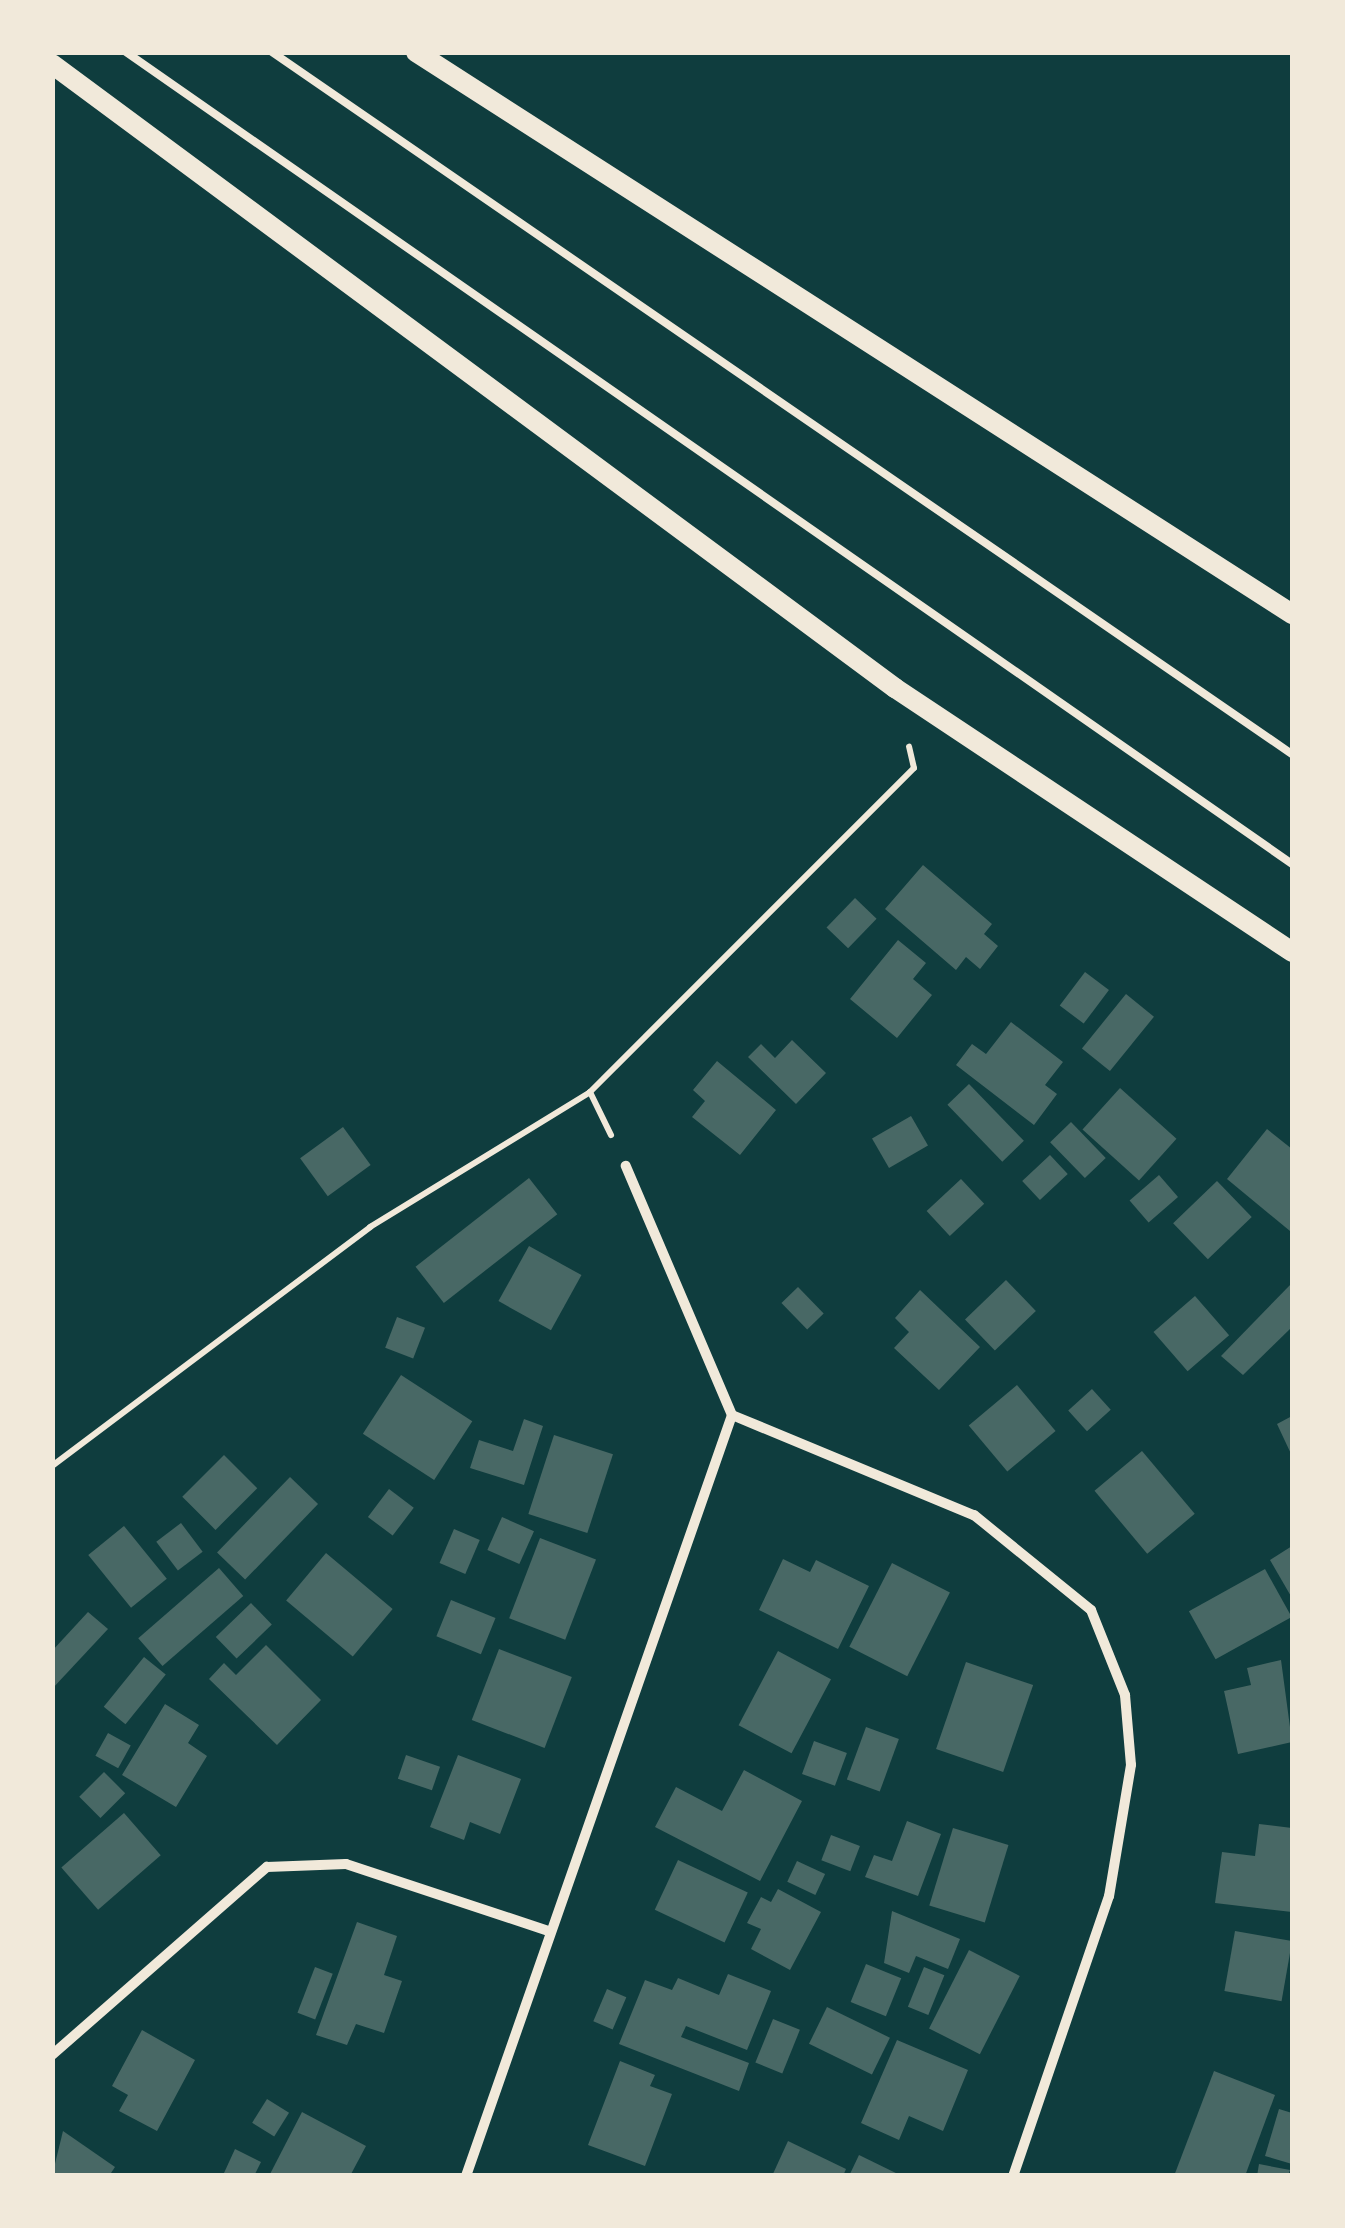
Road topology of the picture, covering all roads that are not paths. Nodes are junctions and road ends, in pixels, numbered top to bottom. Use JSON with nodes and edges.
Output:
{"nodes":[{"id":1,"x":126,"y":52,"type":"edge"},
{"id":2,"x":272,"y":52,"type":"edge"},
{"id":3,"x":416,"y":52,"type":"edge"},
{"id":4,"x":52,"y":64,"type":"edge"},
{"id":5,"x":1292,"y":614,"type":"edge"},
{"id":6,"x":1292,"y":754,"type":"edge"},
{"id":7,"x":1292,"y":864,"type":"edge"},
{"id":8,"x":1292,"y":952,"type":"edge"},
{"id":9,"x":626,"y":1166,"type":"road end"},
{"id":10,"x":732,"y":1415,"type":"junction"},
{"id":11,"x":550,"y":1932,"type":"junction"},
{"id":12,"x":52,"y":2055,"type":"edge"},
{"id":13,"x":466,"y":2176,"type":"edge"},
{"id":14,"x":1012,"y":2176,"type":"edge"}],
"edges":[{"from":1,"to":7,"type":"lane"},
{"from":2,"to":6,"type":"lane"},
{"from":3,"to":5,"type":"main road"},
{"from":4,"to":8,"type":"main road"},
{"from":9,"to":10,"type":"street"},
{"from":10,"to":11,"type":"street"},
{"from":10,"to":14,"type":"street"},
{"from":11,"to":12,"type":"street"},
{"from":11,"to":13,"type":"street"}]}
